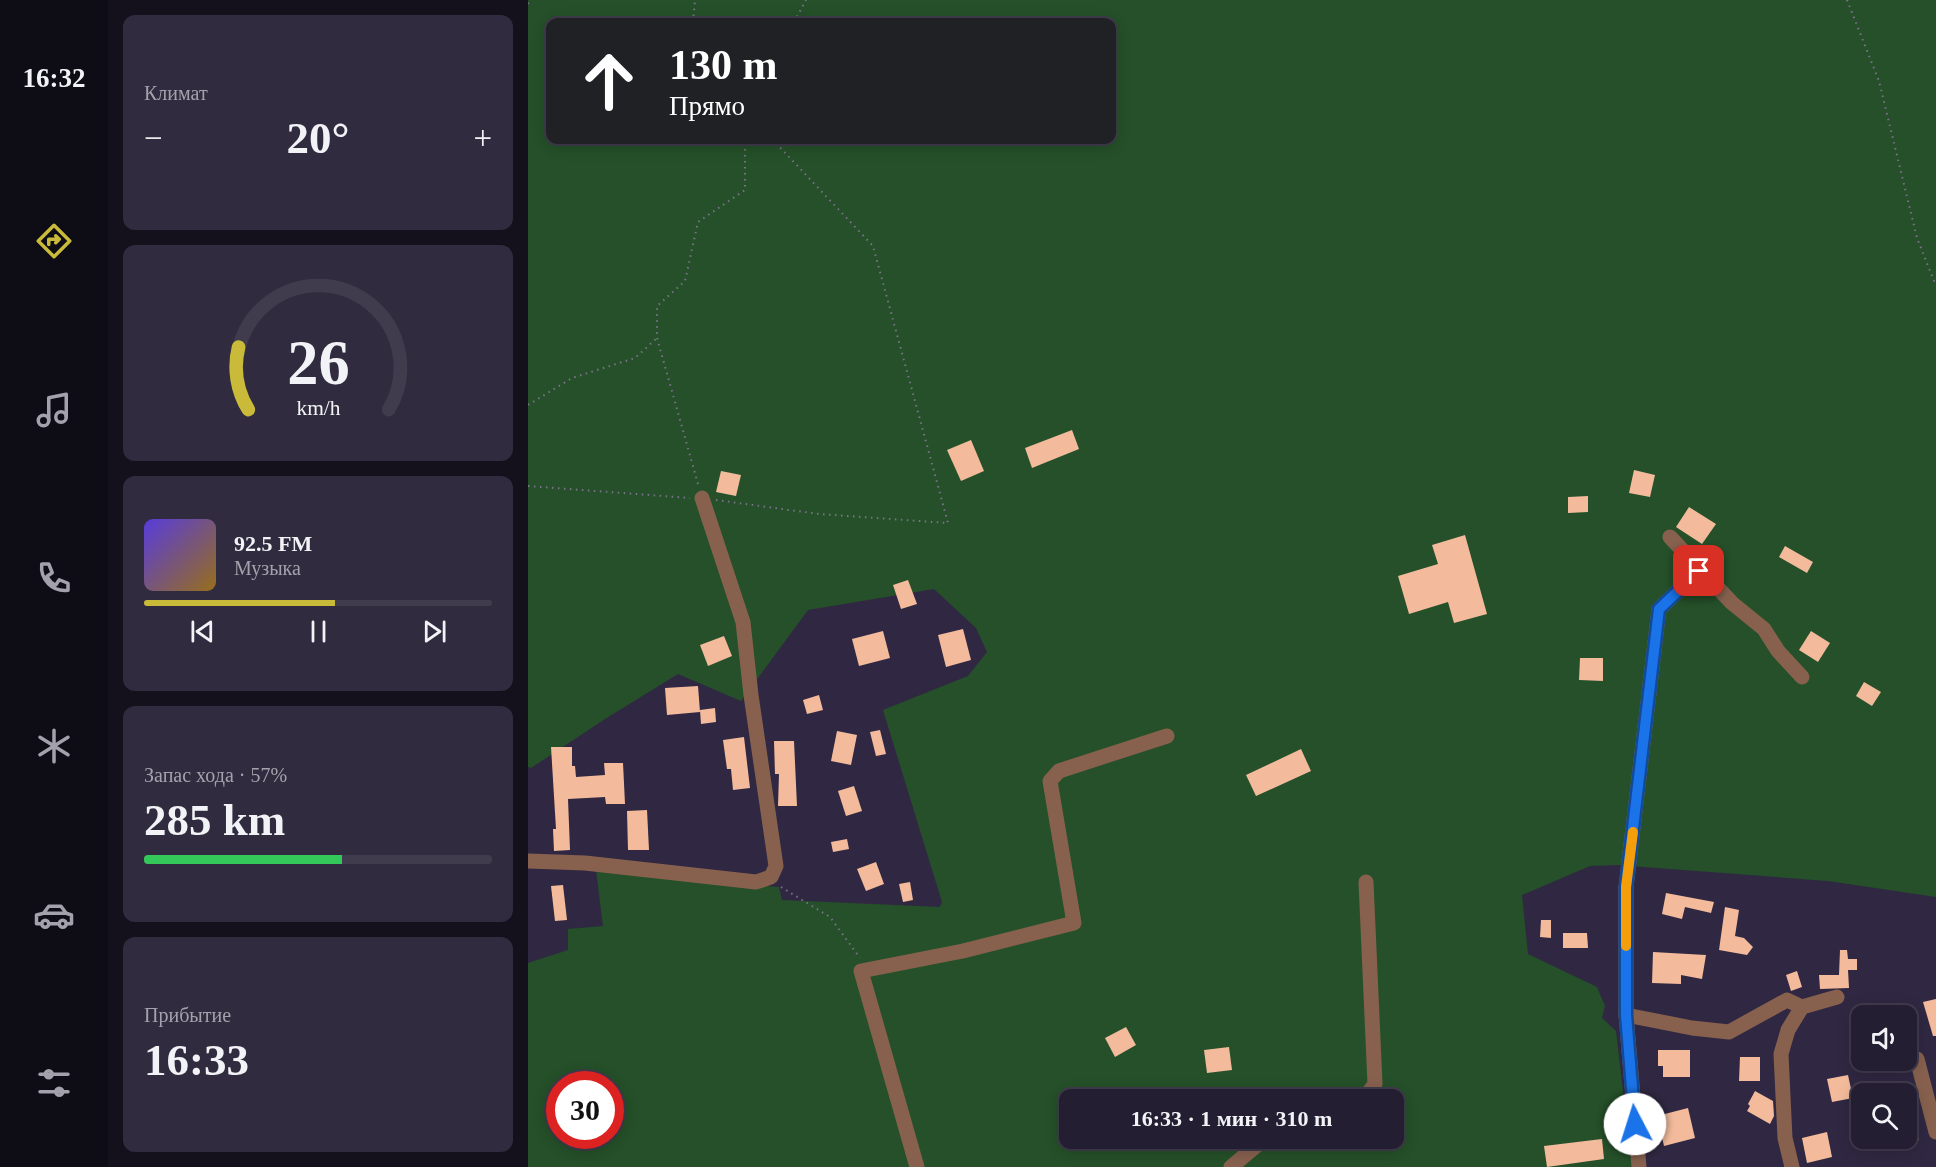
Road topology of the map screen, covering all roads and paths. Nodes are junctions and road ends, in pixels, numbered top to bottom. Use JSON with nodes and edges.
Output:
{"nodes":[{"id":1,"x":694,"y":0,"type":"edge"},
{"id":2,"x":806,"y":0,"type":"edge"},
{"id":3,"x":1847,"y":0,"type":"edge"},
{"id":4,"x":693,"y":18,"type":"edge"},
{"id":5,"x":796,"y":18,"type":"edge"},
{"id":6,"x":745,"y":144,"type":"edge"},
{"id":7,"x":778,"y":144,"type":"edge"},
{"id":8,"x":1936,"y":286,"type":"edge"},
{"id":9,"x":657,"y":338,"type":"junction"},
{"id":10,"x":528,"y":405,"type":"edge"},
{"id":11,"x":528,"y":486,"type":"edge"},
{"id":12,"x":702,"y":498,"type":"junction"},
{"id":13,"x":1670,"y":537,"type":"dead end"},
{"id":14,"x":1699,"y":571,"type":"junction"},
{"id":15,"x":1802,"y":677,"type":"dead end"},
{"id":16,"x":1167,"y":736,"type":"dead end"},
{"id":17,"x":528,"y":861,"type":"edge"},
{"id":18,"x":771,"y":877,"type":"junction"},
{"id":19,"x":1366,"y":882,"type":"dead end"},
{"id":20,"x":861,"y":971,"type":"junction"},
{"id":21,"x":1837,"y":997,"type":"dead end"},
{"id":22,"x":1802,"y":1006,"type":"junction"},
{"id":23,"x":1626,"y":1015,"type":"junction"},
{"id":24,"x":1917,"y":1059,"type":"dead end"},
{"id":25,"x":1371,"y":1089,"type":"edge"},
{"id":26,"x":1936,"y":1132,"type":"edge"},
{"id":27,"x":1254,"y":1149,"type":"edge"},
{"id":28,"x":917,"y":1167,"type":"edge"},
{"id":29,"x":1231,"y":1167,"type":"edge"},
{"id":30,"x":1639,"y":1167,"type":"edge"},
{"id":31,"x":1792,"y":1167,"type":"edge"}],
"edges":[{"from":1,"to":4,"type":"path"},
{"from":2,"to":5,"type":"path"},
{"from":3,"to":8,"type":"path"},
{"from":6,"to":9,"type":"path"},
{"from":7,"to":12,"type":"path"},
{"from":9,"to":10,"type":"path"},
{"from":9,"to":12,"type":"path"},
{"from":11,"to":12,"type":"path"},
{"from":12,"to":18,"type":"street"},
{"from":13,"to":14,"type":"street"},
{"from":14,"to":15,"type":"street"},
{"from":14,"to":23,"type":"street"},
{"from":16,"to":20,"type":"street"},
{"from":17,"to":18,"type":"street"},
{"from":18,"to":20,"type":"path"},
{"from":19,"to":25,"type":"street"},
{"from":20,"to":28,"type":"street"},
{"from":21,"to":22,"type":"street"},
{"from":22,"to":23,"type":"street"},
{"from":22,"to":31,"type":"street"},
{"from":23,"to":30,"type":"street"},
{"from":24,"to":26,"type":"street"},
{"from":27,"to":29,"type":"street"}]}
